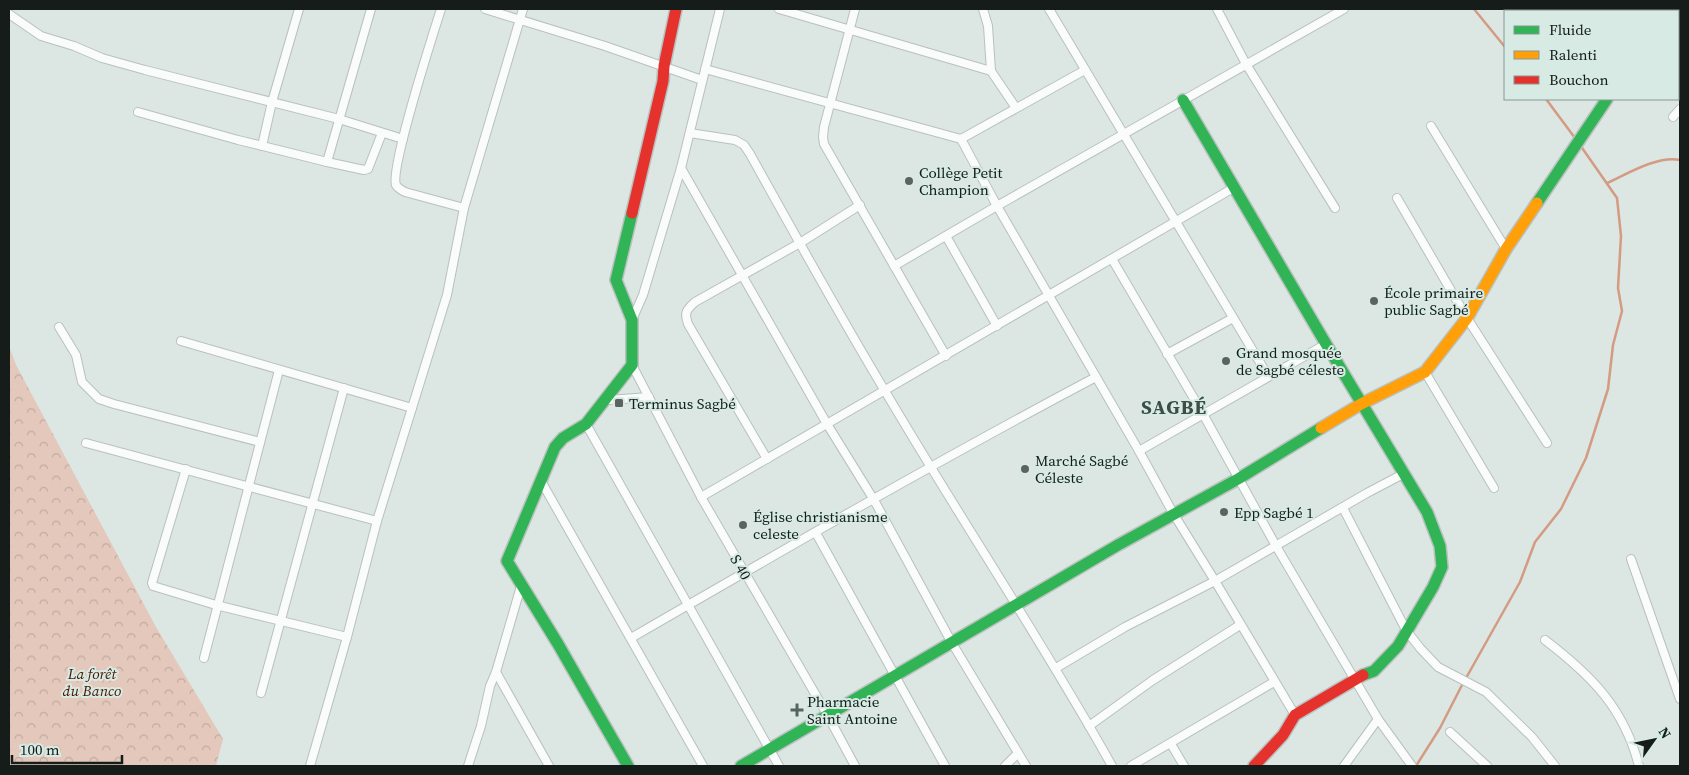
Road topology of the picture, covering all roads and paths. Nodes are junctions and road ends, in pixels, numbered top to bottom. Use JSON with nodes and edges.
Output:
{"nodes":[{"id":1,"x":299,"y":9,"type":"edge"},
{"id":2,"x":370,"y":9,"type":"edge"},
{"id":3,"x":441,"y":9,"type":"edge"},
{"id":4,"x":485,"y":9,"type":"edge"},
{"id":5,"x":523,"y":9,"type":"edge"},
{"id":6,"x":676,"y":9,"type":"edge"},
{"id":7,"x":720,"y":9,"type":"edge"},
{"id":8,"x":779,"y":9,"type":"edge"},
{"id":9,"x":856,"y":9,"type":"edge"},
{"id":10,"x":983,"y":9,"type":"edge"},
{"id":11,"x":1049,"y":9,"type":"edge"},
{"id":12,"x":1217,"y":9,"type":"edge"},
{"id":13,"x":1344,"y":9,"type":"edge"},
{"id":14,"x":9,"y":14,"type":"edge"},
{"id":15,"x":520,"y":19,"type":"junction"},
{"id":16,"x":850,"y":28,"type":"junction"},
{"id":17,"x":1246,"y":64,"type":"junction"},
{"id":18,"x":664,"y":66,"type":"junction"},
{"id":19,"x":705,"y":69,"type":"junction"},
{"id":20,"x":1085,"y":70,"type":"junction"},
{"id":21,"x":991,"y":71,"type":"junction"},
{"id":22,"x":702,"y":80,"type":"junction"},
{"id":23,"x":1183,"y":100,"type":"junction"},
{"id":24,"x":1606,"y":100,"type":"edge"},
{"id":25,"x":272,"y":102,"type":"junction"},
{"id":26,"x":831,"y":102,"type":"junction"},
{"id":27,"x":1016,"y":108,"type":"junction"},
{"id":28,"x":1680,"y":109,"type":"edge"},
{"id":29,"x":138,"y":112,"type":"dead end"},
{"id":30,"x":1673,"y":117,"type":"dead end"},
{"id":31,"x":338,"y":119,"type":"junction"},
{"id":32,"x":1431,"y":126,"type":"dead end"},
{"id":33,"x":382,"y":133,"type":"junction"},
{"id":34,"x":690,"y":133,"type":"junction"},
{"id":35,"x":1124,"y":134,"type":"junction"},
{"id":36,"x":961,"y":139,"type":"junction"},
{"id":37,"x":403,"y":140,"type":"junction"},
{"id":38,"x":262,"y":146,"type":"junction"},
{"id":39,"x":327,"y":162,"type":"junction"},
{"id":40,"x":682,"y":168,"type":"junction"},
{"id":41,"x":1235,"y":187,"type":"junction"},
{"id":42,"x":1397,"y":198,"type":"dead end"},
{"id":43,"x":860,"y":205,"type":"junction"},
{"id":44,"x":997,"y":206,"type":"junction"},
{"id":45,"x":464,"y":208,"type":"junction"},
{"id":46,"x":1335,"y":208,"type":"dead end"},
{"id":47,"x":1175,"y":221,"type":"junction"},
{"id":48,"x":946,"y":236,"type":"junction"},
{"id":49,"x":800,"y":242,"type":"junction"},
{"id":50,"x":1506,"y":249,"type":"junction"},
{"id":51,"x":1112,"y":258,"type":"junction"},
{"id":52,"x":894,"y":266,"type":"junction"},
{"id":53,"x":742,"y":276,"type":"junction"},
{"id":54,"x":1048,"y":296,"type":"junction"},
{"id":55,"x":1233,"y":318,"type":"junction"},
{"id":56,"x":1467,"y":318,"type":"junction"},
{"id":57,"x":632,"y":320,"type":"junction"},
{"id":58,"x":997,"y":326,"type":"junction"},
{"id":59,"x":59,"y":327,"type":"dead end"},
{"id":60,"x":181,"y":341,"type":"dead end"},
{"id":61,"x":1326,"y":344,"type":"junction"},
{"id":62,"x":1167,"y":354,"type":"junction"},
{"id":63,"x":946,"y":356,"type":"junction"},
{"id":64,"x":632,"y":366,"type":"junction"},
{"id":65,"x":280,"y":370,"type":"junction"},
{"id":66,"x":1425,"y":372,"type":"junction"},
{"id":67,"x":1268,"y":376,"type":"junction"},
{"id":68,"x":1096,"y":377,"type":"junction"},
{"id":69,"x":344,"y":388,"type":"junction"},
{"id":70,"x":885,"y":391,"type":"junction"},
{"id":71,"x":648,"y":397,"type":"junction"},
{"id":72,"x":607,"y":400,"type":"junction"},
{"id":73,"x":1361,"y":404,"type":"junction"},
{"id":74,"x":412,"y":408,"type":"junction"},
{"id":75,"x":1203,"y":414,"type":"junction"},
{"id":76,"x":586,"y":424,"type":"junction"},
{"id":77,"x":827,"y":424,"type":"junction"},
{"id":78,"x":260,"y":442,"type":"junction"},
{"id":79,"x":86,"y":443,"type":"dead end"},
{"id":80,"x":1547,"y":443,"type":"dead end"},
{"id":81,"x":1139,"y":451,"type":"junction"},
{"id":82,"x":767,"y":459,"type":"junction"},
{"id":83,"x":932,"y":467,"type":"junction"},
{"id":84,"x":186,"y":469,"type":"junction"},
{"id":85,"x":1404,"y":473,"type":"junction"},
{"id":86,"x":1238,"y":479,"type":"junction"},
{"id":87,"x":541,"y":481,"type":"junction"},
{"id":88,"x":248,"y":486,"type":"junction"},
{"id":89,"x":1494,"y":488,"type":"dead end"},
{"id":90,"x":701,"y":497,"type":"junction"},
{"id":91,"x":874,"y":500,"type":"junction"},
{"id":92,"x":312,"y":503,"type":"junction"},
{"id":93,"x":1343,"y":508,"type":"junction"},
{"id":94,"x":1173,"y":514,"type":"junction"},
{"id":95,"x":377,"y":521,"type":"junction"},
{"id":96,"x":816,"y":533,"type":"junction"},
{"id":97,"x":1276,"y":546,"type":"junction"},
{"id":98,"x":1631,"y":559,"type":"dead end"},
{"id":99,"x":745,"y":574,"type":"junction"},
{"id":100,"x":1215,"y":581,"type":"junction"},
{"id":101,"x":521,"y":586,"type":"junction"},
{"id":102,"x":216,"y":605,"type":"junction"},
{"id":103,"x":688,"y":606,"type":"junction"},
{"id":104,"x":1016,"y":606,"type":"junction"},
{"id":105,"x":280,"y":620,"type":"junction"},
{"id":106,"x":1240,"y":624,"type":"junction"},
{"id":107,"x":1406,"y":630,"type":"junction"},
{"id":108,"x":347,"y":637,"type":"junction"},
{"id":109,"x":632,"y":638,"type":"junction"},
{"id":110,"x":1546,"y":640,"type":"dead end"},
{"id":111,"x":952,"y":643,"type":"junction"},
{"id":112,"x":204,"y":658,"type":"dead end"},
{"id":113,"x":1056,"y":668,"type":"junction"},
{"id":114,"x":496,"y":672,"type":"junction"},
{"id":115,"x":896,"y":675,"type":"junction"},
{"id":116,"x":1355,"y":680,"type":"junction"},
{"id":117,"x":1274,"y":682,"type":"junction"},
{"id":118,"x":261,"y":693,"type":"dead end"},
{"id":119,"x":1680,"y":696,"type":"edge"},
{"id":120,"x":828,"y":716,"type":"junction"},
{"id":121,"x":1295,"y":716,"type":"junction"},
{"id":122,"x":1378,"y":719,"type":"junction"},
{"id":123,"x":1090,"y":726,"type":"junction"},
{"id":124,"x":1450,"y":732,"type":"dead end"},
{"id":125,"x":1171,"y":744,"type":"junction"},
{"id":126,"x":769,"y":750,"type":"junction"},
{"id":127,"x":1018,"y":753,"type":"junction"},
{"id":128,"x":471,"y":764,"type":"edge"},
{"id":129,"x":310,"y":766,"type":"edge"},
{"id":130,"x":549,"y":766,"type":"edge"},
{"id":131,"x":628,"y":766,"type":"edge"},
{"id":132,"x":703,"y":766,"type":"edge"},
{"id":133,"x":741,"y":766,"type":"edge"},
{"id":134,"x":778,"y":766,"type":"edge"},
{"id":135,"x":855,"y":766,"type":"edge"},
{"id":136,"x":945,"y":766,"type":"edge"},
{"id":137,"x":1005,"y":766,"type":"edge"},
{"id":138,"x":1026,"y":766,"type":"edge"},
{"id":139,"x":1112,"y":766,"type":"edge"},
{"id":140,"x":1131,"y":766,"type":"edge"},
{"id":141,"x":1184,"y":766,"type":"edge"},
{"id":142,"x":1254,"y":766,"type":"edge"},
{"id":143,"x":1344,"y":766,"type":"edge"},
{"id":144,"x":1412,"y":766,"type":"edge"},
{"id":145,"x":1487,"y":766,"type":"edge"},
{"id":146,"x":1555,"y":766,"type":"edge"},
{"id":147,"x":1639,"y":766,"type":"edge"}],
"edges":[{"from":1,"to":25,"type":"street"},
{"from":2,"to":31,"type":"street"},
{"from":3,"to":37,"type":"street"},
{"from":4,"to":15,"type":"street"},
{"from":5,"to":15,"type":"street"},
{"from":6,"to":18,"type":"street"},
{"from":7,"to":19,"type":"street"},
{"from":8,"to":16,"type":"street"},
{"from":9,"to":16,"type":"street"},
{"from":10,"to":21,"type":"street"},
{"from":11,"to":20,"type":"street"},
{"from":12,"to":17,"type":"street"},
{"from":13,"to":17,"type":"street"},
{"from":14,"to":25,"type":"street"},
{"from":15,"to":18,"type":"street"},
{"from":15,"to":45,"type":"street"},
{"from":16,"to":21,"type":"street"},
{"from":16,"to":26,"type":"street"},
{"from":17,"to":23,"type":"street"},
{"from":17,"to":46,"type":"street"},
{"from":18,"to":22,"type":"street"},
{"from":18,"to":57,"type":"street"},
{"from":19,"to":22,"type":"street"},
{"from":19,"to":26,"type":"street"},
{"from":20,"to":27,"type":"street"},
{"from":20,"to":35,"type":"street"},
{"from":21,"to":27,"type":"street"},
{"from":22,"to":34,"type":"street"},
{"from":23,"to":35,"type":"street"},
{"from":23,"to":41,"type":"street"},
{"from":24,"to":50,"type":"street"},
{"from":25,"to":31,"type":"street"},
{"from":25,"to":38,"type":"street"},
{"from":26,"to":36,"type":"street"},
{"from":26,"to":43,"type":"street"},
{"from":27,"to":36,"type":"street"},
{"from":28,"to":30,"type":"street"},
{"from":29,"to":38,"type":"street"},
{"from":31,"to":33,"type":"street"},
{"from":31,"to":39,"type":"street"},
{"from":32,"to":50,"type":"street"},
{"from":33,"to":37,"type":"street"},
{"from":33,"to":39,"type":"street"},
{"from":34,"to":40,"type":"street"},
{"from":34,"to":49,"type":"street"},
{"from":35,"to":44,"type":"street"},
{"from":35,"to":47,"type":"street"},
{"from":36,"to":44,"type":"street"},
{"from":37,"to":45,"type":"street"},
{"from":38,"to":39,"type":"street"},
{"from":40,"to":53,"type":"street"},
{"from":40,"to":57,"type":"street"},
{"from":41,"to":47,"type":"street"},
{"from":41,"to":61,"type":"street"},
{"from":42,"to":56,"type":"street"},
{"from":43,"to":49,"type":"street"},
{"from":43,"to":52,"type":"street"},
{"from":44,"to":48,"type":"street"},
{"from":44,"to":54,"type":"street"},
{"from":45,"to":74,"type":"street"},
{"from":47,"to":51,"type":"street"},
{"from":47,"to":55,"type":"street"},
{"from":48,"to":52,"type":"street"},
{"from":48,"to":58,"type":"street"},
{"from":49,"to":53,"type":"street"},
{"from":49,"to":70,"type":"street"},
{"from":50,"to":56,"type":"street"},
{"from":51,"to":54,"type":"street"},
{"from":51,"to":62,"type":"street"},
{"from":52,"to":63,"type":"street"},
{"from":53,"to":77,"type":"street"},
{"from":53,"to":82,"type":"street"},
{"from":54,"to":58,"type":"street"},
{"from":54,"to":68,"type":"street"},
{"from":55,"to":62,"type":"street"},
{"from":55,"to":67,"type":"street"},
{"from":56,"to":66,"type":"street"},
{"from":56,"to":80,"type":"street"},
{"from":57,"to":64,"type":"street"},
{"from":58,"to":63,"type":"street"},
{"from":59,"to":78,"type":"street"},
{"from":60,"to":65,"type":"street"},
{"from":61,"to":67,"type":"street"},
{"from":61,"to":73,"type":"street"},
{"from":62,"to":75,"type":"street"},
{"from":63,"to":70,"type":"street"},
{"from":64,"to":71,"type":"street","name":"S 40"},
{"from":64,"to":72,"type":"street"},
{"from":65,"to":69,"type":"street"},
{"from":65,"to":78,"type":"street"},
{"from":66,"to":73,"type":"street"},
{"from":66,"to":89,"type":"street"},
{"from":67,"to":75,"type":"street"},
{"from":68,"to":81,"type":"street"},
{"from":68,"to":83,"type":"street"},
{"from":69,"to":74,"type":"street"},
{"from":69,"to":92,"type":"street"},
{"from":70,"to":77,"type":"street"},
{"from":70,"to":83,"type":"street"},
{"from":71,"to":72,"type":"street"},
{"from":71,"to":90,"type":"street","name":"S 40"},
{"from":72,"to":76,"type":"street"},
{"from":73,"to":85,"type":"street"},
{"from":73,"to":86,"type":"street"},
{"from":74,"to":95,"type":"street"},
{"from":75,"to":81,"type":"street"},
{"from":75,"to":86,"type":"street"},
{"from":76,"to":87,"type":"street"},
{"from":76,"to":103,"type":"street"},
{"from":77,"to":82,"type":"street"},
{"from":77,"to":91,"type":"street"},
{"from":78,"to":88,"type":"street"},
{"from":79,"to":84,"type":"street"},
{"from":81,"to":94,"type":"street"},
{"from":82,"to":90,"type":"street"},
{"from":83,"to":91,"type":"street"},
{"from":83,"to":104,"type":"street"},
{"from":84,"to":88,"type":"street"},
{"from":84,"to":102,"type":"street"},
{"from":85,"to":93,"type":"street"},
{"from":85,"to":107,"type":"street"},
{"from":86,"to":94,"type":"street"},
{"from":86,"to":97,"type":"street"},
{"from":87,"to":101,"type":"street"},
{"from":87,"to":109,"type":"street"},
{"from":88,"to":92,"type":"street"},
{"from":88,"to":102,"type":"street"},
{"from":90,"to":99,"type":"street","name":"S 40"},
{"from":91,"to":96,"type":"street"},
{"from":91,"to":111,"type":"street"},
{"from":92,"to":95,"type":"street"},
{"from":92,"to":105,"type":"street"},
{"from":93,"to":97,"type":"street"},
{"from":93,"to":107,"type":"street"},
{"from":94,"to":100,"type":"street"},
{"from":94,"to":104,"type":"street"},
{"from":95,"to":108,"type":"street"},
{"from":96,"to":99,"type":"street"},
{"from":96,"to":115,"type":"street"},
{"from":97,"to":100,"type":"street"},
{"from":97,"to":116,"type":"street"},
{"from":98,"to":119,"type":"street"},
{"from":99,"to":103,"type":"street"},
{"from":99,"to":120,"type":"street","name":"S 40"},
{"from":100,"to":106,"type":"street"},
{"from":100,"to":113,"type":"street"},
{"from":101,"to":114,"type":"street"},
{"from":101,"to":131,"type":"street"},
{"from":102,"to":105,"type":"street"},
{"from":102,"to":112,"type":"street"},
{"from":103,"to":109,"type":"street"},
{"from":103,"to":126,"type":"street"},
{"from":104,"to":111,"type":"street"},
{"from":104,"to":113,"type":"street"},
{"from":105,"to":108,"type":"street"},
{"from":105,"to":118,"type":"street"},
{"from":106,"to":117,"type":"street"},
{"from":106,"to":123,"type":"street"},
{"from":107,"to":116,"type":"street"},
{"from":107,"to":146,"type":"street"},
{"from":108,"to":129,"type":"street"},
{"from":109,"to":132,"type":"street"},
{"from":110,"to":147,"type":"street"},
{"from":111,"to":115,"type":"street"},
{"from":111,"to":127,"type":"street"},
{"from":113,"to":123,"type":"street"},
{"from":114,"to":128,"type":"street"},
{"from":114,"to":130,"type":"street"},
{"from":115,"to":120,"type":"street"},
{"from":115,"to":136,"type":"street"},
{"from":116,"to":121,"type":"street"},
{"from":116,"to":122,"type":"street"},
{"from":117,"to":121,"type":"street"},
{"from":117,"to":125,"type":"street"},
{"from":120,"to":126,"type":"street"},
{"from":120,"to":135,"type":"street","name":"S 40"},
{"from":121,"to":142,"type":"street"},
{"from":122,"to":143,"type":"street"},
{"from":122,"to":144,"type":"street"},
{"from":123,"to":139,"type":"street"},
{"from":124,"to":145,"type":"street"},
{"from":125,"to":140,"type":"street"},
{"from":125,"to":141,"type":"street"},
{"from":126,"to":133,"type":"street"},
{"from":126,"to":134,"type":"street"},
{"from":127,"to":137,"type":"street"},
{"from":127,"to":138,"type":"street"}]}
